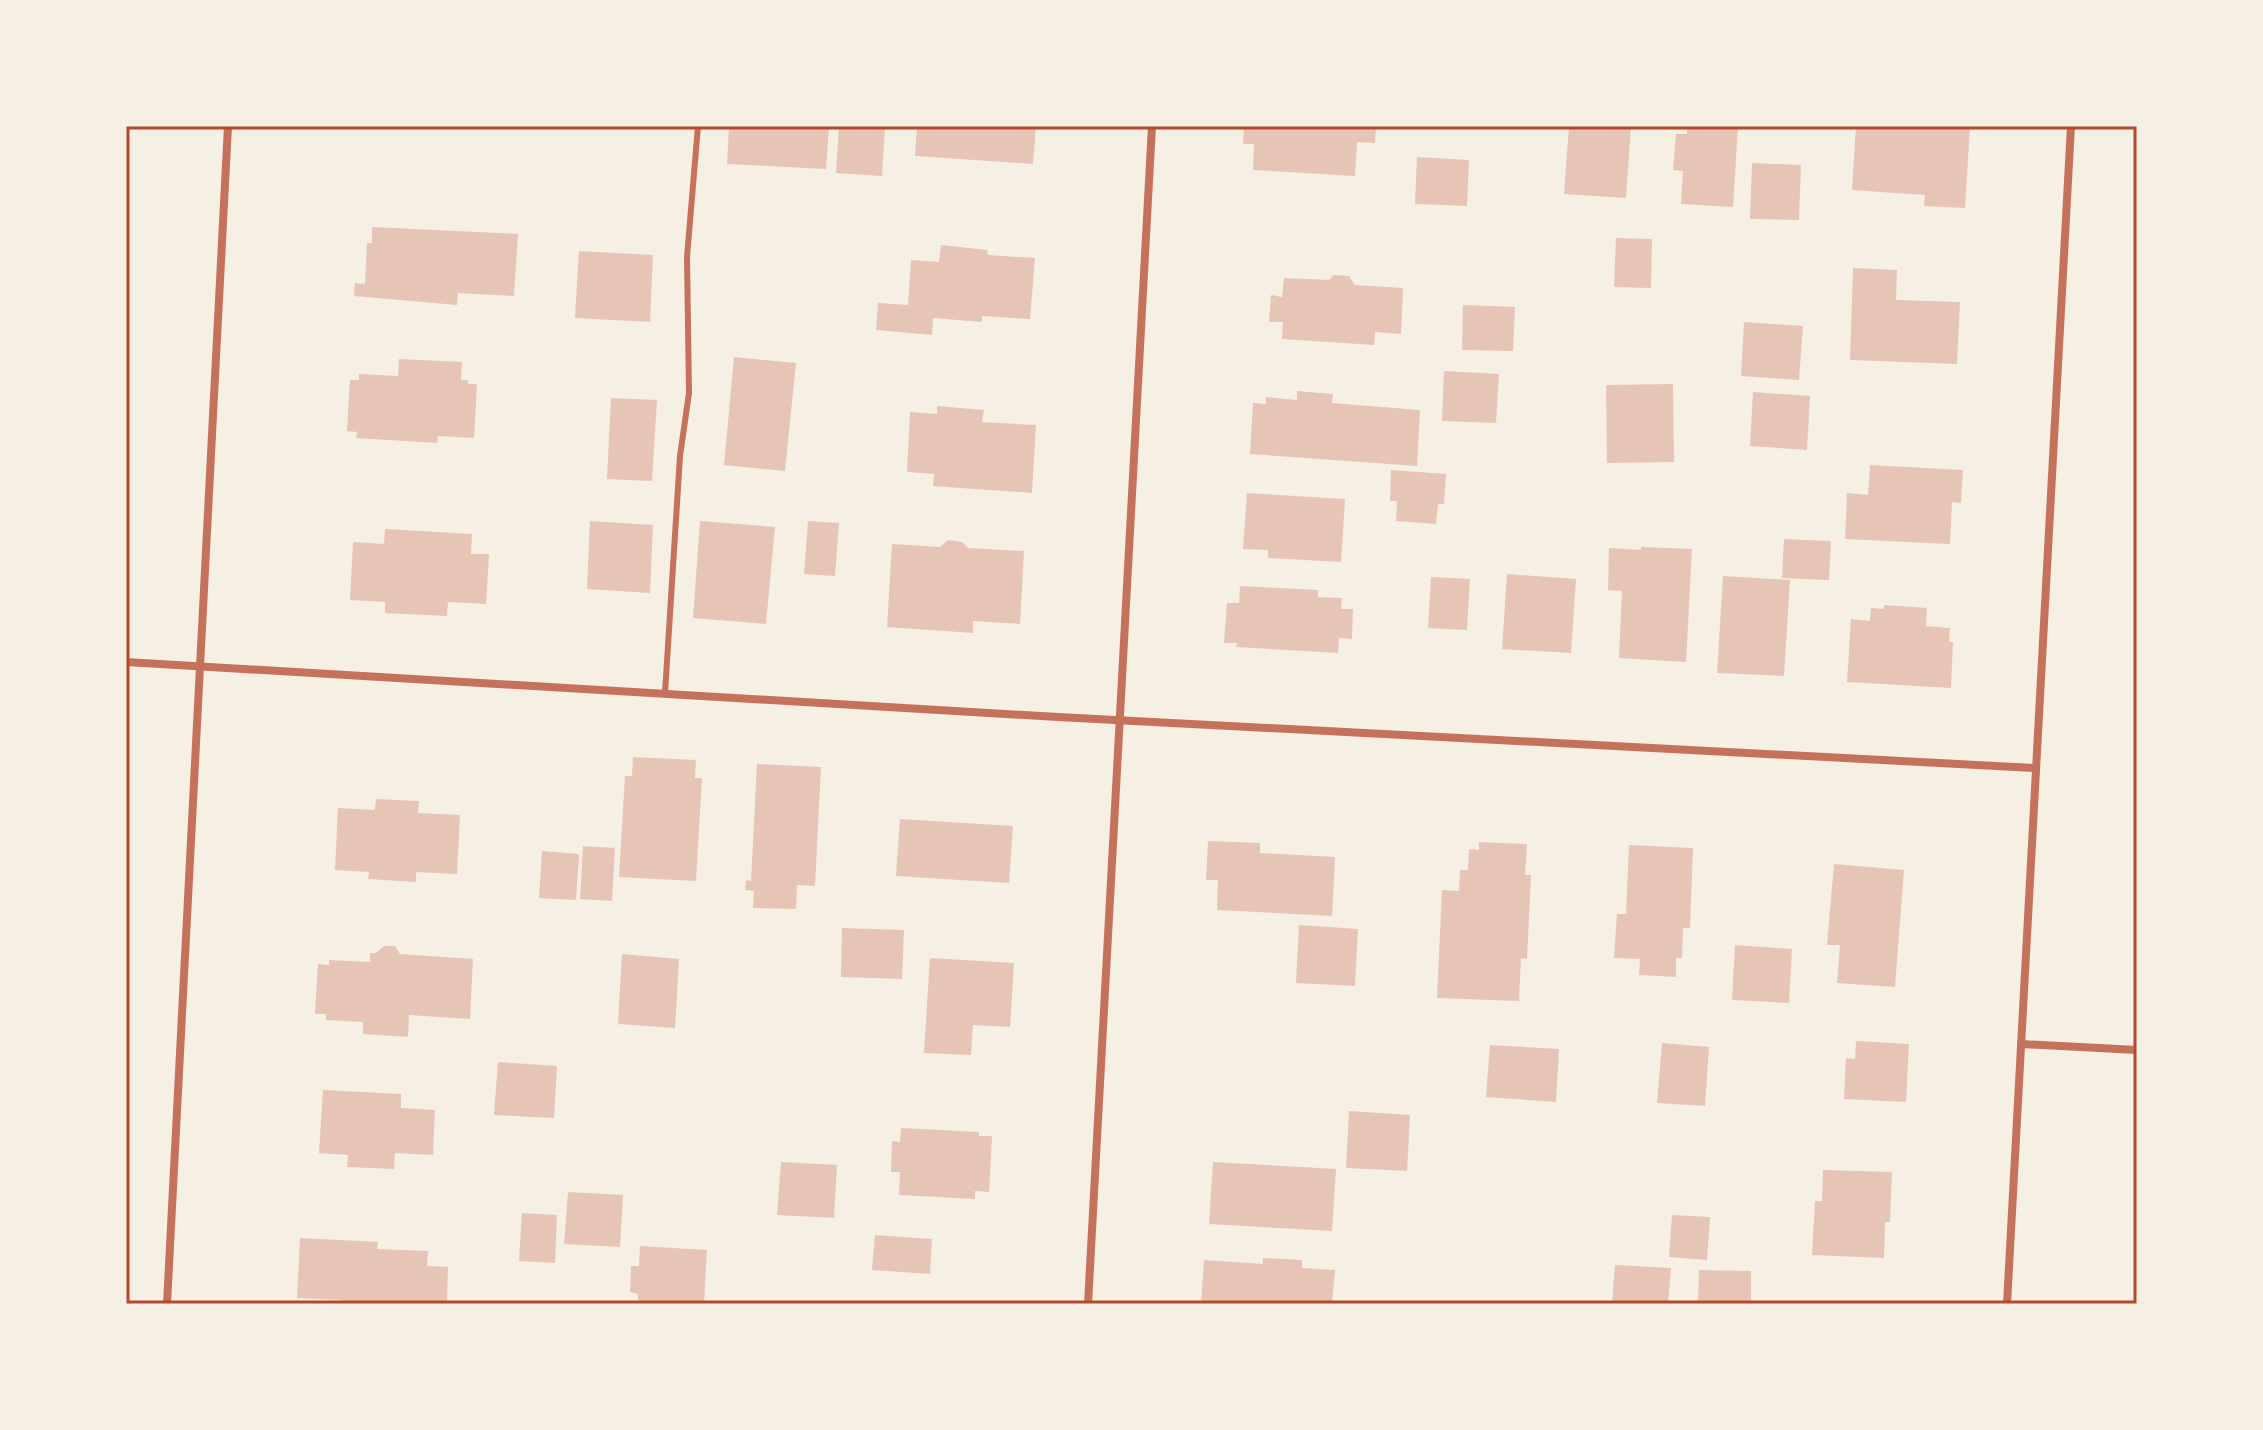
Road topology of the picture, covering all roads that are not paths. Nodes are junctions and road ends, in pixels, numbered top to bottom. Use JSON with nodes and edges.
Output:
{"nodes":[{"id":1,"x":228,"y":126,"type":"edge"},
{"id":2,"x":698,"y":126,"type":"edge"},
{"id":3,"x":1152,"y":126,"type":"edge"},
{"id":4,"x":2071,"y":126,"type":"edge"},
{"id":5,"x":126,"y":662,"type":"edge"},
{"id":6,"x":199,"y":666,"type":"junction"},
{"id":7,"x":665,"y":693,"type":"junction"},
{"id":8,"x":1119,"y":720,"type":"junction"},
{"id":9,"x":2036,"y":768,"type":"junction"},
{"id":10,"x":2021,"y":1044,"type":"junction"},
{"id":11,"x":2137,"y":1050,"type":"edge"},
{"id":12,"x":167,"y":1304,"type":"edge"},
{"id":13,"x":1088,"y":1304,"type":"edge"},
{"id":14,"x":2007,"y":1304,"type":"edge"}],
"edges":[{"from":1,"to":6,"type":"street"},
{"from":2,"to":7,"type":"lane"},
{"from":3,"to":8,"type":"street"},
{"from":4,"to":9,"type":"street"},
{"from":5,"to":6,"type":"street"},
{"from":6,"to":7,"type":"street"},
{"from":6,"to":12,"type":"street"},
{"from":7,"to":8,"type":"street"},
{"from":8,"to":9,"type":"street"},
{"from":8,"to":13,"type":"street"},
{"from":9,"to":10,"type":"street"},
{"from":10,"to":11,"type":"street"},
{"from":10,"to":14,"type":"street"}]}
